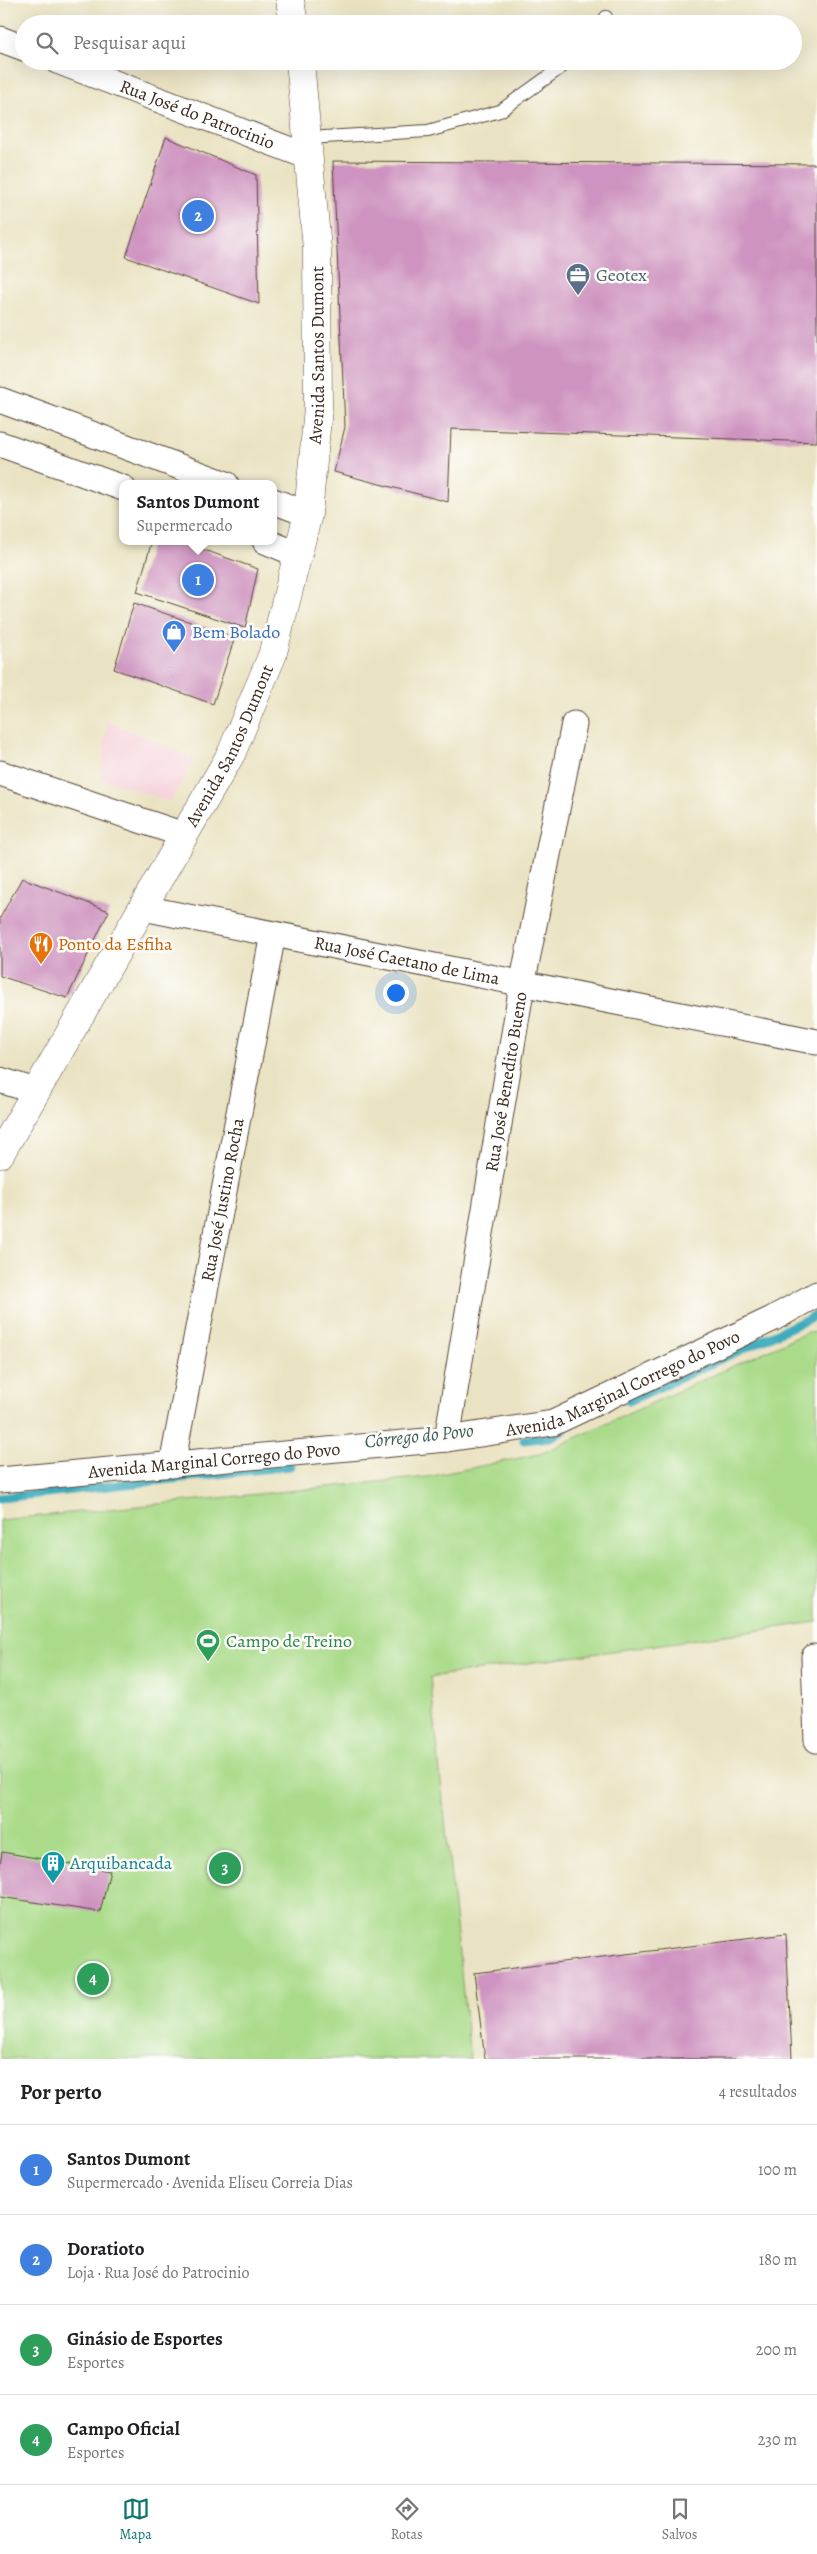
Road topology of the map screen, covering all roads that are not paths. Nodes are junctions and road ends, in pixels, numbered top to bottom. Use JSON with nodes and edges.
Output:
{"nodes":[{"id":1,"x":290,"y":0,"type":"edge"},
{"id":2,"x":292,"y":15,"type":"edge"},
{"id":3,"x":0,"y":39,"type":"edge"},
{"id":4,"x":15,"y":45,"type":"edge"},
{"id":5,"x":83,"y":70,"type":"edge"},
{"id":6,"x":301,"y":70,"type":"edge"},
{"id":7,"x":557,"y":70,"type":"edge"},
{"id":8,"x":308,"y":148,"type":"junction"},
{"id":9,"x":0,"y":400,"type":"edge"},
{"id":10,"x":0,"y":444,"type":"edge"},
{"id":11,"x":215,"y":480,"type":"edge"},
{"id":12,"x":119,"y":487,"type":"edge"},
{"id":13,"x":277,"y":502,"type":"edge"},
{"id":14,"x":308,"y":514,"type":"junction"},
{"id":15,"x":275,"y":545,"type":"edge"},
{"id":16,"x":299,"y":555,"type":"junction"},
{"id":17,"x":574,"y":724,"type":"dead end"},
{"id":18,"x":0,"y":773,"type":"edge"},
{"id":19,"x":184,"y":835,"type":"junction"},
{"id":20,"x":143,"y":908,"type":"junction"},
{"id":21,"x":273,"y":934,"type":"junction"},
{"id":22,"x":522,"y":985,"type":"junction"},
{"id":23,"x":817,"y":1042,"type":"edge"},
{"id":24,"x":0,"y":1080,"type":"edge"},
{"id":25,"x":35,"y":1091,"type":"junction"},
{"id":26,"x":2,"y":1150,"type":"edge"},
{"id":27,"x":817,"y":1294,"type":"edge"},
{"id":28,"x":447,"y":1439,"type":"junction"},
{"id":29,"x":172,"y":1465,"type":"junction"},
{"id":30,"x":0,"y":1480,"type":"edge"},
{"id":31,"x":814,"y":1657,"type":"dead end"},
{"id":32,"x":817,"y":1740,"type":"edge"}],
"edges":[{"from":1,"to":2,"type":"street"},
{"from":3,"to":4,"type":"street"},
{"from":5,"to":8,"type":"street","name":"Rua José do Patrocinio"},
{"from":6,"to":8,"type":"street","name":"Avenida Santos Dumont"},
{"from":7,"to":8,"type":"lane"},
{"from":8,"to":14,"type":"street","name":"Avenida Santos Dumont"},
{"from":9,"to":11,"type":"street"},
{"from":10,"to":12,"type":"street"},
{"from":13,"to":14,"type":"street"},
{"from":14,"to":16,"type":"street","name":"Avenida Santos Dumont"},
{"from":15,"to":16,"type":"street"},
{"from":16,"to":19,"type":"street","name":"Avenida Santos Dumont"},
{"from":17,"to":22,"type":"street","name":"Rua José Benedito Bueno"},
{"from":18,"to":19,"type":"street"},
{"from":19,"to":20,"type":"street","name":"Avenida Santos Dumont"},
{"from":20,"to":21,"type":"street","name":"Rua José Caetano de Lima"},
{"from":20,"to":25,"type":"street","name":"Avenida Santos Dumont"},
{"from":21,"to":22,"type":"street","name":"Rua José Caetano de Lima"},
{"from":21,"to":29,"type":"street","name":"Rua José Justino Rocha"},
{"from":22,"to":23,"type":"street","name":"Rua José Caetano de Lima"},
{"from":22,"to":28,"type":"street","name":"Rua José Benedito Bueno"},
{"from":24,"to":25,"type":"street"},
{"from":25,"to":26,"type":"street","name":"Avenida Santos Dumont"},
{"from":27,"to":28,"type":"street","name":"Avenida Marginal Corrego do Povo"},
{"from":28,"to":29,"type":"street","name":"Avenida Marginal Corrego do Povo"},
{"from":29,"to":30,"type":"street","name":"Avenida Marginal Corrego do Povo"},
{"from":31,"to":32,"type":"street"}]}
